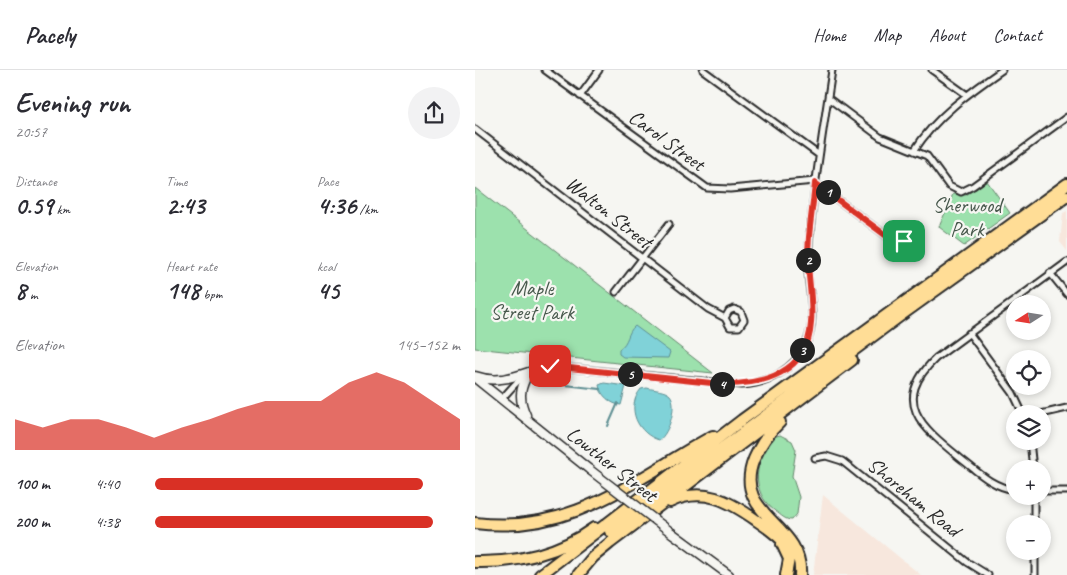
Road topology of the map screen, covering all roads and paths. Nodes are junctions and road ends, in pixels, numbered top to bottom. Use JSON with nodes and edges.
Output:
{"nodes":[{"id":1,"x":545,"y":70,"type":"edge"},
{"id":2,"x":599,"y":70,"type":"edge"},
{"id":3,"x":703,"y":70,"type":"edge"},
{"id":4,"x":832,"y":70,"type":"edge"},
{"id":5,"x":932,"y":70,"type":"edge"},
{"id":6,"x":1002,"y":70,"type":"edge"},
{"id":7,"x":967,"y":95,"type":"junction"},
{"id":8,"x":580,"y":96,"type":"junction"},
{"id":9,"x":828,"y":98,"type":"junction"},
{"id":10,"x":1067,"y":116,"type":"edge"},
{"id":11,"x":475,"y":129,"type":"edge"},
{"id":12,"x":914,"y":151,"type":"junction"},
{"id":13,"x":819,"y":156,"type":"junction"},
{"id":14,"x":1067,"y":177,"type":"edge"},
{"id":15,"x":815,"y":182,"type":"junction"},
{"id":16,"x":1067,"y":184,"type":"edge"},
{"id":17,"x":1066,"y":197,"type":"edge"},
{"id":18,"x":1029,"y":211,"type":"junction"},
{"id":19,"x":669,"y":224,"type":"dead end"},
{"id":20,"x":904,"y":241,"type":"dead end"},
{"id":21,"x":1000,"y":244,"type":"junction"},
{"id":22,"x":642,"y":258,"type":"junction"},
{"id":23,"x":1067,"y":262,"type":"edge"},
{"id":24,"x":1052,"y":275,"type":"junction"},
{"id":25,"x":616,"y":292,"type":"dead end"},
{"id":26,"x":1067,"y":294,"type":"edge"},
{"id":27,"x":725,"y":318,"type":"dead end"},
{"id":28,"x":969,"y":334,"type":"junction"},
{"id":29,"x":529,"y":372,"type":"junction"},
{"id":30,"x":475,"y":377,"type":"edge"},
{"id":31,"x":502,"y":399,"type":"junction"},
{"id":32,"x":802,"y":400,"type":"junction"},
{"id":33,"x":1019,"y":405,"type":"edge"},
{"id":34,"x":1067,"y":408,"type":"edge"},
{"id":35,"x":1051,"y":412,"type":"edge"},
{"id":36,"x":526,"y":417,"type":"junction"},
{"id":37,"x":742,"y":420,"type":"junction"},
{"id":38,"x":815,"y":458,"type":"dead end"},
{"id":39,"x":1006,"y":488,"type":"edge"},
{"id":40,"x":1051,"y":491,"type":"edge"},
{"id":41,"x":1067,"y":491,"type":"edge"},
{"id":42,"x":621,"y":512,"type":"junction"},
{"id":43,"x":651,"y":513,"type":"junction"},
{"id":44,"x":475,"y":523,"type":"edge"},
{"id":45,"x":778,"y":537,"type":"junction"},
{"id":46,"x":1035,"y":560,"type":"edge"},
{"id":47,"x":475,"y":562,"type":"edge"},
{"id":48,"x":540,"y":575,"type":"edge"},
{"id":49,"x":551,"y":575,"type":"edge"},
{"id":50,"x":578,"y":575,"type":"edge"},
{"id":51,"x":729,"y":575,"type":"edge"},
{"id":52,"x":786,"y":575,"type":"edge"},
{"id":53,"x":795,"y":575,"type":"edge"},
{"id":54,"x":801,"y":575,"type":"edge"},
{"id":55,"x":988,"y":575,"type":"edge"},
{"id":56,"x":1035,"y":575,"type":"edge"}],
"edges":[{"from":1,"to":8,"type":"street","name":"Carol Street"},
{"from":2,"to":8,"type":"street"},
{"from":3,"to":13,"type":"street"},
{"from":4,"to":9,"type":"street"},
{"from":5,"to":7,"type":"street"},
{"from":6,"to":7,"type":"street"},
{"from":7,"to":12,"type":"street"},
{"from":8,"to":15,"type":"street","name":"Carol Street"},
{"from":9,"to":12,"type":"street"},
{"from":9,"to":13,"type":"street"},
{"from":10,"to":12,"type":"street"},
{"from":11,"to":22,"type":"street","name":"Walton Street"},
{"from":13,"to":15,"type":"street"},
{"from":14,"to":18,"type":"highway"},
{"from":15,"to":20,"type":"street"},
{"from":15,"to":29,"type":"street"},
{"from":16,"to":18,"type":"highway"},
{"from":17,"to":21,"type":"highway"},
{"from":18,"to":37,"type":"highway"},
{"from":19,"to":22,"type":"street"},
{"from":21,"to":32,"type":"highway"},
{"from":21,"to":49,"type":"highway"},
{"from":22,"to":25,"type":"street"},
{"from":22,"to":27,"type":"street","name":"Walton Street"},
{"from":23,"to":24,"type":"street"},
{"from":24,"to":26,"type":"street"},
{"from":24,"to":28,"type":"street"},
{"from":28,"to":33,"type":"street"},
{"from":28,"to":39,"type":"street"},
{"from":29,"to":30,"type":"main road"},
{"from":29,"to":31,"type":"street"},
{"from":29,"to":36,"type":"main road"},
{"from":30,"to":31,"type":"main road","name":"Lowther Street"},
{"from":31,"to":36,"type":"main road","name":"Lowther Street"},
{"from":32,"to":43,"type":"highway"},
{"from":32,"to":54,"type":"highway"},
{"from":34,"to":35,"type":"street"},
{"from":36,"to":51,"type":"main road","name":"Lowther Street","bridge":true},
{"from":37,"to":42,"type":"highway"},
{"from":37,"to":44,"type":"highway"},
{"from":38,"to":55,"type":"street","name":"Shoreham Road"},
{"from":40,"to":41,"type":"street"},
{"from":42,"to":47,"type":"highway"},
{"from":42,"to":48,"type":"highway"},
{"from":43,"to":45,"type":"highway"},
{"from":43,"to":50,"type":"highway"},
{"from":45,"to":52,"type":"highway"},
{"from":45,"to":53,"type":"highway"},
{"from":46,"to":56,"type":"street"}]}
